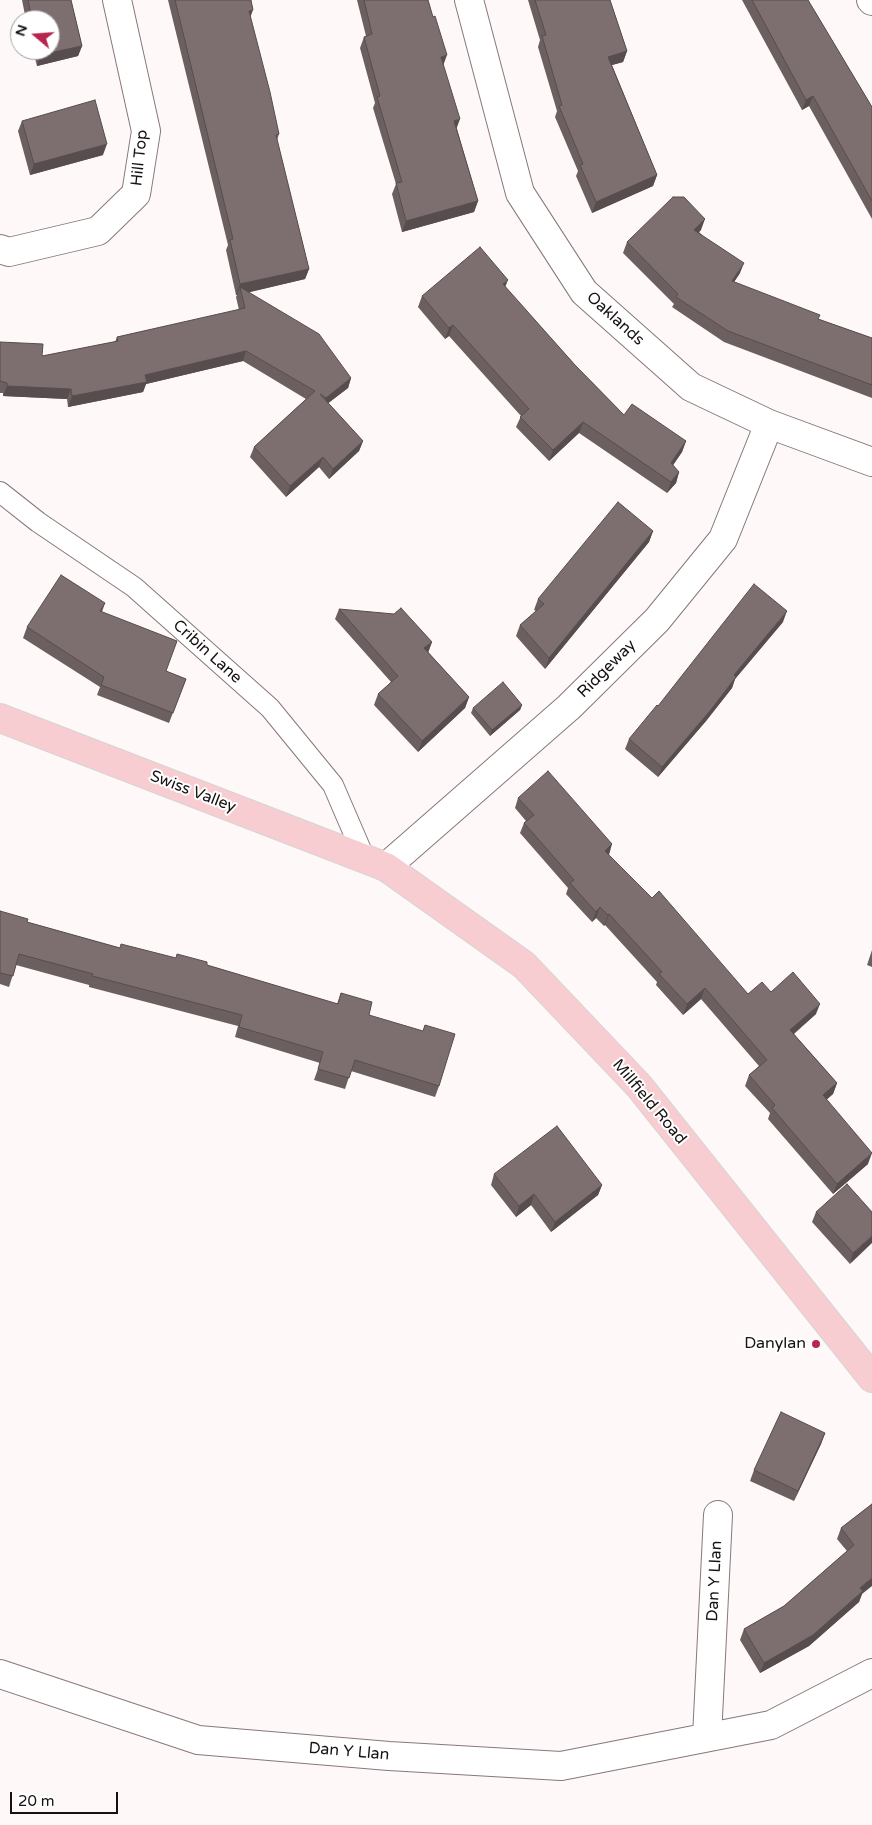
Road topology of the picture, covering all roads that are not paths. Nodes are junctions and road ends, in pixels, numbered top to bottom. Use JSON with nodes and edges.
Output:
{"nodes":[{"id":1,"x":117,"y":0,"type":"edge"},
{"id":2,"x":469,"y":0,"type":"edge"},
{"id":3,"x":0,"y":249,"type":"edge"},
{"id":4,"x":768,"y":424,"type":"junction"},
{"id":5,"x":872,"y":462,"type":"edge"},
{"id":6,"x":0,"y":492,"type":"edge"},
{"id":7,"x":0,"y":718,"type":"edge"},
{"id":8,"x":375,"y":862,"type":"junction"},
{"id":9,"x":872,"y":1378,"type":"edge"},
{"id":10,"x":718,"y":1515,"type":"dead end"},
{"id":11,"x":872,"y":1673,"type":"edge"},
{"id":12,"x":0,"y":1674,"type":"edge"},
{"id":13,"x":707,"y":1737,"type":"junction"}],
"edges":[{"from":1,"to":3,"type":"street","name":"Hill Top"},
{"from":2,"to":4,"type":"street","name":"Oaklands"},
{"from":4,"to":5,"type":"street","name":"Oaklands"},
{"from":4,"to":8,"type":"street","name":"Ridgeway"},
{"from":6,"to":8,"type":"lane","name":"Cribin Lane"},
{"from":7,"to":8,"type":"main road","name":"Swiss Valley"},
{"from":8,"to":9,"type":"main road","name":"Millfield Road"},
{"from":10,"to":13,"type":"street","name":"Dan Y Llan"},
{"from":11,"to":13,"type":"street","name":"Dan Y Llan"},
{"from":12,"to":13,"type":"street","name":"Dan Y Llan"}]}
